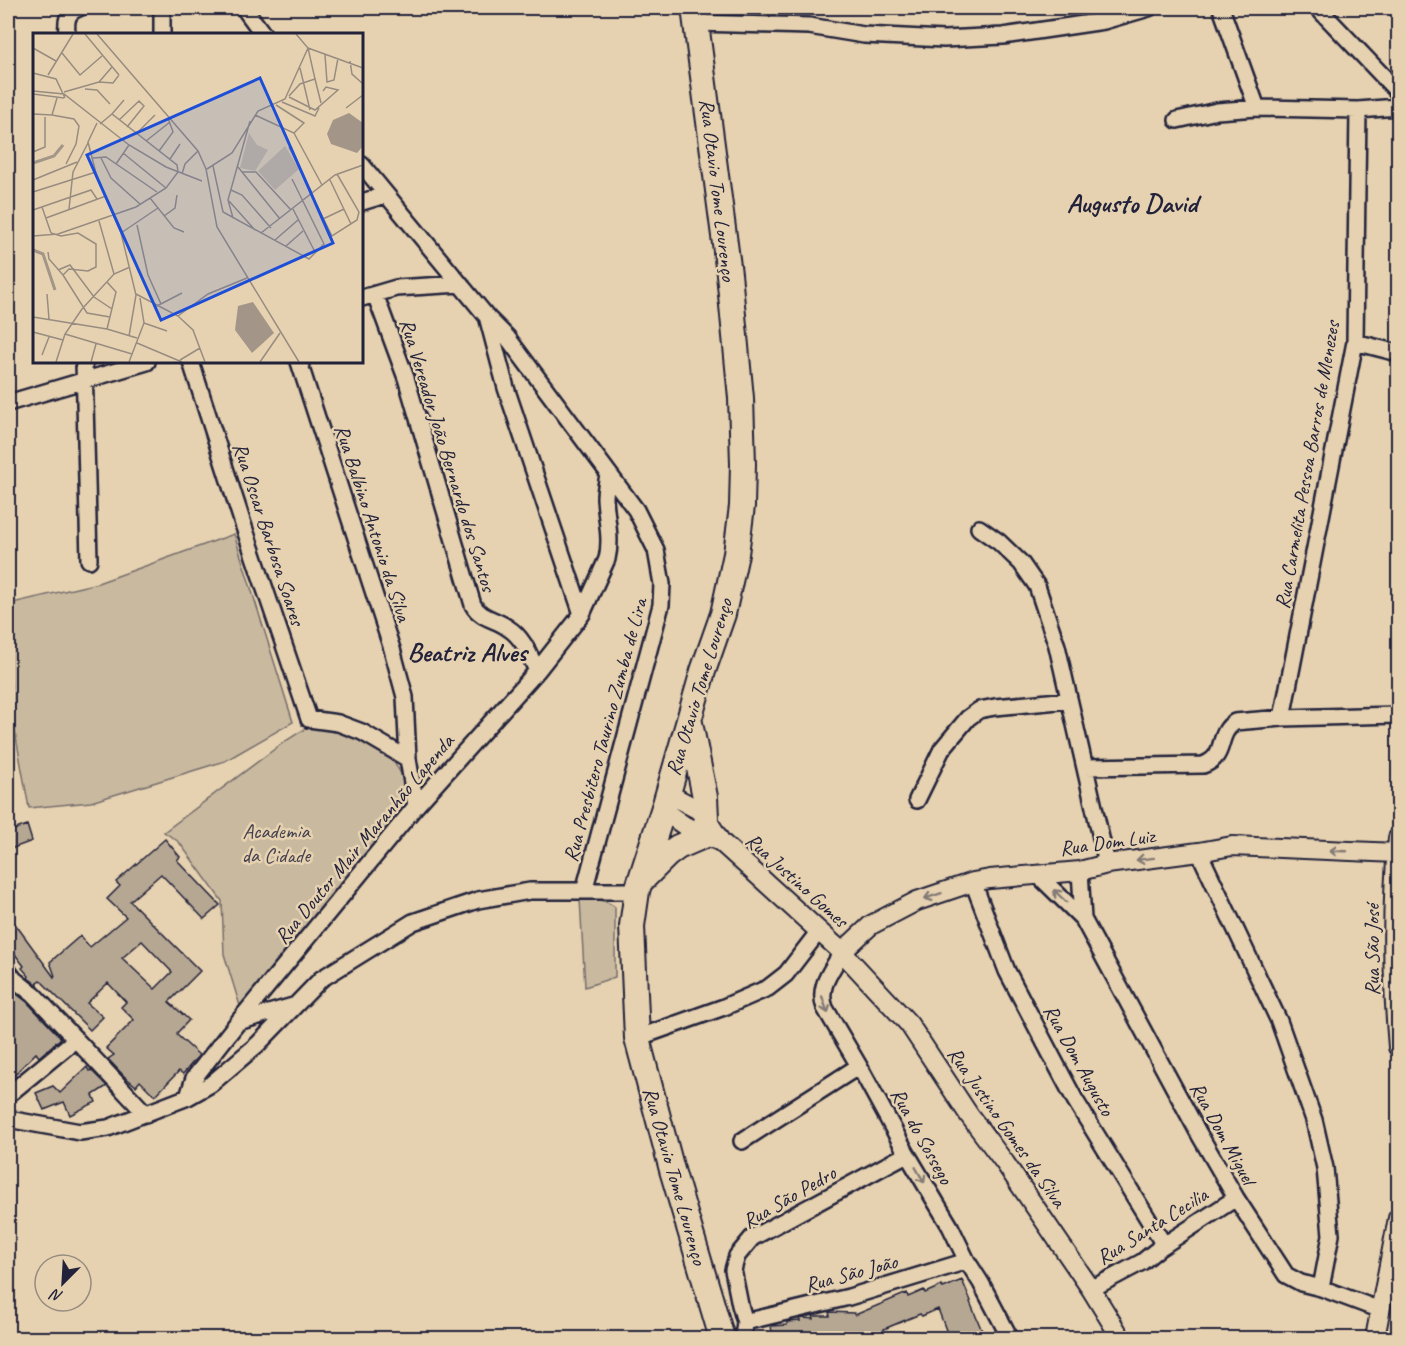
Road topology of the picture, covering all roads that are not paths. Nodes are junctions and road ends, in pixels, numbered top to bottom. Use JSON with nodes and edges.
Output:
{"nodes":[{"id":1,"x":78,"y":8,"type":"edge"},
{"id":2,"x":162,"y":8,"type":"edge"},
{"id":3,"x":244,"y":8,"type":"edge"},
{"id":4,"x":1149,"y":8,"type":"edge"},
{"id":5,"x":1221,"y":8,"type":"edge"},
{"id":6,"x":1318,"y":8,"type":"edge"},
{"id":7,"x":695,"y":15,"type":"edge"},
{"id":8,"x":67,"y":30,"type":"edge"},
{"id":9,"x":162,"y":33,"type":"edge"},
{"id":10,"x":262,"y":33,"type":"edge"},
{"id":11,"x":1398,"y":92,"type":"edge"},
{"id":12,"x":1398,"y":107,"type":"edge"},
{"id":13,"x":1257,"y":108,"type":"junction"},
{"id":14,"x":1358,"y":110,"type":"junction"},
{"id":15,"x":1177,"y":120,"type":"dead end"},
{"id":16,"x":363,"y":166,"type":"edge"},
{"id":17,"x":385,"y":195,"type":"junction"},
{"id":18,"x":363,"y":202,"type":"edge"},
{"id":19,"x":461,"y":284,"type":"junction"},
{"id":20,"x":368,"y":296,"type":"edge"},
{"id":21,"x":488,"y":318,"type":"junction"},
{"id":22,"x":1355,"y":342,"type":"junction"},
{"id":23,"x":1398,"y":353,"type":"edge"},
{"id":24,"x":84,"y":363,"type":"edge"},
{"id":25,"x":144,"y":363,"type":"edge"},
{"id":26,"x":191,"y":363,"type":"edge"},
{"id":27,"x":299,"y":363,"type":"edge"},
{"id":28,"x":84,"y":380,"type":"junction"},
{"id":29,"x":8,"y":403,"type":"edge"},
{"id":30,"x":608,"y":474,"type":"junction"},
{"id":31,"x":979,"y":528,"type":"dead end"},
{"id":32,"x":90,"y":560,"type":"dead end"},
{"id":33,"x":582,"y":614,"type":"junction"},
{"id":34,"x":537,"y":671,"type":"junction"},
{"id":35,"x":1069,"y":700,"type":"junction"},
{"id":36,"x":1398,"y":715,"type":"edge"},
{"id":37,"x":689,"y":718,"type":"junction"},
{"id":38,"x":1282,"y":718,"type":"junction"},
{"id":39,"x":408,"y":759,"type":"junction"},
{"id":40,"x":1085,"y":767,"type":"junction"},
{"id":41,"x":917,"y":800,"type":"dead end"},
{"id":42,"x":665,"y":804,"type":"junction"},
{"id":43,"x":416,"y":806,"type":"junction"},
{"id":44,"x":711,"y":832,"type":"junction"},
{"id":45,"x":1398,"y":848,"type":"edge"},
{"id":46,"x":1199,"y":852,"type":"junction"},
{"id":47,"x":1107,"y":864,"type":"junction"},
{"id":48,"x":1080,"y":871,"type":"junction"},
{"id":49,"x":1038,"y":874,"type":"junction"},
{"id":50,"x":974,"y":882,"type":"junction"},
{"id":51,"x":638,"y":887,"type":"junction"},
{"id":52,"x":584,"y":891,"type":"junction"},
{"id":53,"x":1083,"y":919,"type":"junction"},
{"id":54,"x":819,"y":931,"type":"junction"},
{"id":55,"x":842,"y":952,"type":"junction"},
{"id":56,"x":10,"y":979,"type":"edge"},
{"id":57,"x":296,"y":1005,"type":"junction"},
{"id":58,"x":1396,"y":1008,"type":"edge"},
{"id":59,"x":238,"y":1022,"type":"junction"},
{"id":60,"x":637,"y":1038,"type":"junction"},
{"id":61,"x":76,"y":1039,"type":"junction"},
{"id":62,"x":1398,"y":1047,"type":"edge"},
{"id":63,"x":859,"y":1066,"type":"junction"},
{"id":64,"x":8,"y":1095,"type":"edge"},
{"id":65,"x":188,"y":1097,"type":"junction"},
{"id":66,"x":147,"y":1114,"type":"junction"},
{"id":67,"x":8,"y":1119,"type":"edge"},
{"id":68,"x":742,"y":1141,"type":"dead end"},
{"id":69,"x":907,"y":1154,"type":"junction"},
{"id":70,"x":1236,"y":1198,"type":"junction"},
{"id":71,"x":1398,"y":1218,"type":"edge"},
{"id":72,"x":1158,"y":1249,"type":"junction"},
{"id":73,"x":967,"y":1262,"type":"junction"},
{"id":74,"x":1320,"y":1288,"type":"junction"},
{"id":75,"x":1091,"y":1289,"type":"junction"},
{"id":76,"x":1380,"y":1310,"type":"junction"},
{"id":77,"x":745,"y":1322,"type":"junction"},
{"id":78,"x":722,"y":1338,"type":"edge"},
{"id":79,"x":743,"y":1338,"type":"edge"},
{"id":80,"x":1010,"y":1338,"type":"edge"},
{"id":81,"x":1121,"y":1338,"type":"edge"},
{"id":82,"x":1375,"y":1338,"type":"edge"}],
"edges":[{"from":1,"to":8,"type":"street"},
{"from":2,"to":9,"type":"street"},
{"from":3,"to":10,"type":"street"},
{"from":4,"to":7,"type":"street"},
{"from":5,"to":13,"type":"street"},
{"from":6,"to":11,"type":"street"},
{"from":7,"to":37,"type":"main road","name":"Rua Otavio Tome Lourenço"},
{"from":12,"to":14,"type":"street"},
{"from":13,"to":14,"type":"street"},
{"from":13,"to":15,"type":"street"},
{"from":14,"to":22,"type":"street","name":"Rua Carmelita Pessoa Barros de Menezes"},
{"from":16,"to":17,"type":"street","name":"Rua Presbitero Taurino Zumba de Lira"},
{"from":17,"to":18,"type":"street"},
{"from":17,"to":19,"type":"street","name":"Rua Presbitero Taurino Zumba de Lira"},
{"from":19,"to":20,"type":"street"},
{"from":19,"to":21,"type":"street","name":"Rua Presbitero Taurino Zumba de Lira"},
{"from":20,"to":34,"type":"street","name":"Rua Vereador João Bernardo dos Santos"},
{"from":21,"to":30,"type":"street","name":"Rua Presbitero Taurino Zumba de Lira"},
{"from":21,"to":33,"type":"street"},
{"from":22,"to":23,"type":"street"},
{"from":22,"to":38,"type":"street","name":"Rua Carmelita Pessoa Barros de Menezes"},
{"from":24,"to":28,"type":"street"},
{"from":25,"to":28,"type":"street"},
{"from":26,"to":39,"type":"street","name":"Rua Oscar Barbosa Soares"},
{"from":27,"to":39,"type":"street","name":"Rua Balbino Antonio da Silva"},
{"from":28,"to":29,"type":"street"},
{"from":28,"to":32,"type":"street"},
{"from":30,"to":33,"type":"street","name":"Rua Doutor Mair Maranhão Lapenda"},
{"from":30,"to":52,"type":"street","name":"Rua Presbitero Taurino Zumba de Lira"},
{"from":31,"to":35,"type":"street"},
{"from":33,"to":34,"type":"street","name":"Rua Doutor Mair Maranhão Lapenda"},
{"from":34,"to":43,"type":"street","name":"Rua Doutor Mair Maranhão Lapenda"},
{"from":35,"to":40,"type":"street"},
{"from":35,"to":41,"type":"street"},
{"from":36,"to":38,"type":"street"},
{"from":37,"to":42,"type":"main road","name":"Rua Otavio Tome Lourenço"},
{"from":37,"to":44,"type":"main road"},
{"from":38,"to":40,"type":"street"},
{"from":39,"to":43,"type":"street","name":"Rua Balbino Antonio da Silva"},
{"from":40,"to":47,"type":"street"},
{"from":42,"to":44,"type":"street","name":"Rua Justino Gomes"},
{"from":42,"to":51,"type":"main road","name":"Rua Otavio Tome Lourenço"},
{"from":43,"to":59,"type":"street","name":"Rua Doutor Mair Maranhão Lapenda"},
{"from":44,"to":51,"type":"main road"},
{"from":44,"to":54,"type":"street","name":"Rua Justino Gomes"},
{"from":45,"to":46,"type":"street","name":"Rua Dom Luiz","one_way":true},
{"from":45,"to":58,"type":"street","name":"Rua São José"},
{"from":46,"to":47,"type":"street","name":"Rua Dom Luiz","one_way":true},
{"from":46,"to":74,"type":"street"},
{"from":47,"to":48,"type":"street","name":"Rua Dom Luiz"},
{"from":48,"to":49,"type":"street","name":"Rua Dom Luiz"},
{"from":48,"to":53,"type":"street","name":"Rua Dom Miguel"},
{"from":49,"to":50,"type":"street","name":"Rua Dom Luiz"},
{"from":53,"to":49,"type":"street","name":"Rua Dom Miguel","one_way":true},
{"from":50,"to":55,"type":"street","name":"Rua Dom Luiz","one_way":true},
{"from":50,"to":72,"type":"street","name":"Rua Dom Augusto"},
{"from":51,"to":52,"type":"street"},
{"from":51,"to":60,"type":"main road","name":"Rua Otavio Tome Lourenço"},
{"from":52,"to":57,"type":"street"},
{"from":53,"to":70,"type":"street","name":"Rua Dom Miguel"},
{"from":54,"to":55,"type":"street","name":"Rua Justino Gomes"},
{"from":54,"to":60,"type":"street"},
{"from":55,"to":63,"type":"street","name":"Rua do Sossego","one_way":true},
{"from":55,"to":75,"type":"street","name":"Rua Justino Gomes da Silva"},
{"from":56,"to":61,"type":"street"},
{"from":57,"to":59,"type":"street"},
{"from":57,"to":65,"type":"street"},
{"from":58,"to":62,"type":"street","name":"Rua São José"},
{"from":59,"to":65,"type":"street","name":"Rua Doutor Mair Maranhão Lapenda"},
{"from":60,"to":78,"type":"main road","name":"Rua Otavio Tome Lourenço"},
{"from":61,"to":64,"type":"street"},
{"from":61,"to":66,"type":"street"},
{"from":63,"to":68,"type":"street"},
{"from":63,"to":69,"type":"street","name":"Rua do Sossego"},
{"from":65,"to":66,"type":"street"},
{"from":66,"to":67,"type":"street"},
{"from":69,"to":73,"type":"street","name":"Rua do Sossego","one_way":true},
{"from":69,"to":77,"type":"street","name":"Rua São Pedro"},
{"from":70,"to":72,"type":"street","name":"Rua Santa Cecilia"},
{"from":70,"to":74,"type":"street","name":"Rua Dom Miguel"},
{"from":71,"to":76,"type":"street"},
{"from":72,"to":75,"type":"street","name":"Rua Santa Cecilia"},
{"from":73,"to":77,"type":"street","name":"Rua São João"},
{"from":73,"to":80,"type":"street","name":"Rua do Sossego"},
{"from":74,"to":76,"type":"street","name":"Rua Dom Miguel"},
{"from":75,"to":81,"type":"street","name":"Rua Justino Gomes da Silva"},
{"from":76,"to":82,"type":"street"},
{"from":77,"to":79,"type":"street","name":"Rua São Pedro"}]}
